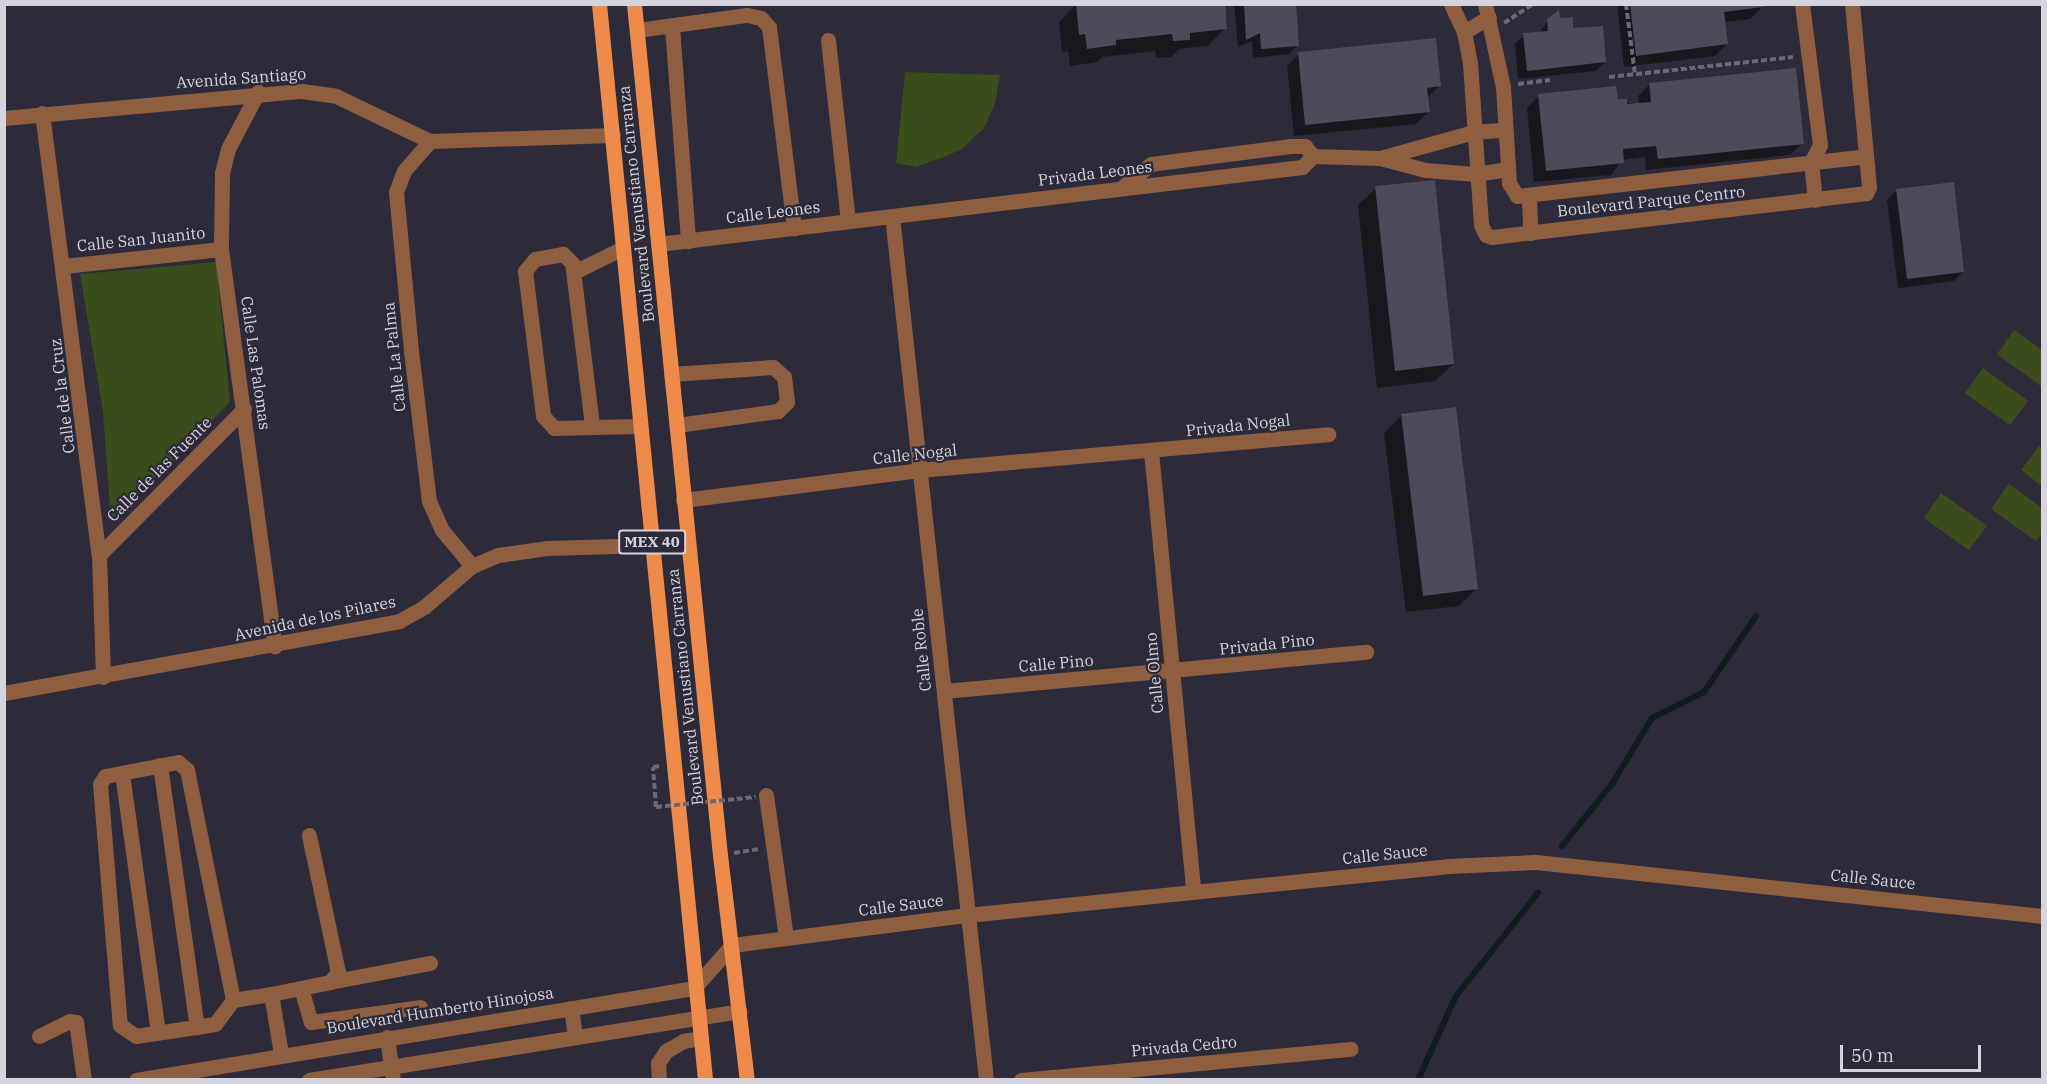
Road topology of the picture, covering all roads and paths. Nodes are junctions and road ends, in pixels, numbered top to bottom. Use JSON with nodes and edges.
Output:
{"nodes":[{"id":1,"x":598,"y":4,"type":"edge"},
{"id":2,"x":634,"y":4,"type":"edge"},
{"id":3,"x":1451,"y":4,"type":"edge"},
{"id":4,"x":1533,"y":4,"type":"edge"},
{"id":5,"x":1626,"y":4,"type":"edge"},
{"id":6,"x":1802,"y":4,"type":"edge"},
{"id":7,"x":1852,"y":4,"type":"edge"},
{"id":8,"x":1489,"y":17,"type":"edge"},
{"id":9,"x":672,"y":27,"type":"junction"},
{"id":10,"x":637,"y":30,"type":"junction"},
{"id":11,"x":1464,"y":32,"type":"junction"},
{"id":12,"x":828,"y":40,"type":"dead end"},
{"id":13,"x":1807,"y":56,"type":"junction"},
{"id":14,"x":1635,"y":74,"type":"junction"},
{"id":15,"x":1609,"y":77,"type":"dead end"},
{"id":16,"x":1550,"y":80,"type":"dead end"},
{"id":17,"x":1503,"y":87,"type":"junction"},
{"id":18,"x":258,"y":92,"type":"junction"},
{"id":19,"x":42,"y":113,"type":"junction"},
{"id":20,"x":4,"y":118,"type":"edge"},
{"id":21,"x":1505,"y":130,"type":"junction"},
{"id":22,"x":1473,"y":132,"type":"junction"},
{"id":23,"x":613,"y":135,"type":"junction"},
{"id":24,"x":430,"y":141,"type":"junction"},
{"id":25,"x":1866,"y":156,"type":"junction"},
{"id":26,"x":1380,"y":158,"type":"junction"},
{"id":27,"x":1308,"y":161,"type":"junction"},
{"id":28,"x":1811,"y":162,"type":"junction"},
{"id":29,"x":1508,"y":169,"type":"junction"},
{"id":30,"x":1476,"y":174,"type":"junction"},
{"id":31,"x":1123,"y":187,"type":"junction"},
{"id":32,"x":1529,"y":196,"type":"junction"},
{"id":33,"x":1815,"y":201,"type":"junction"},
{"id":34,"x":892,"y":216,"type":"junction"},
{"id":35,"x":848,"y":221,"type":"junction"},
{"id":36,"x":794,"y":228,"type":"junction"},
{"id":37,"x":1530,"y":232,"type":"junction"},
{"id":38,"x":688,"y":241,"type":"junction"},
{"id":39,"x":658,"y":244,"type":"junction"},
{"id":40,"x":623,"y":248,"type":"junction"},
{"id":41,"x":221,"y":249,"type":"junction"},
{"id":42,"x":64,"y":266,"type":"junction"},
{"id":43,"x":574,"y":272,"type":"junction"},
{"id":44,"x":671,"y":374,"type":"junction"},
{"id":45,"x":244,"y":409,"type":"junction"},
{"id":46,"x":592,"y":424,"type":"junction"},
{"id":47,"x":677,"y":425,"type":"junction"},
{"id":48,"x":639,"y":426,"type":"junction"},
{"id":49,"x":1328,"y":434,"type":"dead end"},
{"id":50,"x":1151,"y":451,"type":"junction"},
{"id":51,"x":919,"y":470,"type":"junction"},
{"id":52,"x":683,"y":500,"type":"junction"},
{"id":53,"x":652,"y":544,"type":"junction"},
{"id":54,"x":99,"y":555,"type":"junction"},
{"id":55,"x":472,"y":566,"type":"junction"},
{"id":56,"x":275,"y":646,"type":"junction"},
{"id":57,"x":1366,"y":652,"type":"dead end"},
{"id":58,"x":1172,"y":672,"type":"junction"},
{"id":59,"x":103,"y":677,"type":"junction"},
{"id":60,"x":944,"y":691,"type":"junction"},
{"id":61,"x":4,"y":693,"type":"edge"},
{"id":62,"x":160,"y":765,"type":"junction"},
{"id":63,"x":122,"y":773,"type":"junction"},
{"id":64,"x":760,"y":799,"type":"joint"},
{"id":65,"x":656,"y":807,"type":"dead end"},
{"id":66,"x":309,"y":835,"type":"dead end"},
{"id":67,"x":760,"y":838,"type":"dead end"},
{"id":68,"x":720,"y":855,"type":"junction"},
{"id":69,"x":1193,"y":891,"type":"junction"},
{"id":70,"x":967,"y":915,"type":"junction"},
{"id":71,"x":2043,"y":916,"type":"edge"},
{"id":72,"x":786,"y":937,"type":"junction"},
{"id":73,"x":732,"y":945,"type":"junction"},
{"id":74,"x":430,"y":963,"type":"dead end"},
{"id":75,"x":330,"y":982,"type":"junction"},
{"id":76,"x":301,"y":988,"type":"junction"},
{"id":77,"x":694,"y":988,"type":"junction"},
{"id":78,"x":271,"y":994,"type":"junction"},
{"id":79,"x":233,"y":1000,"type":"junction"},
{"id":80,"x":420,"y":1007,"type":"dead end"},
{"id":81,"x":571,"y":1008,"type":"junction"},
{"id":82,"x":740,"y":1011,"type":"junction"},
{"id":83,"x":699,"y":1017,"type":"junction"},
{"id":84,"x":197,"y":1027,"type":"junction"},
{"id":85,"x":158,"y":1033,"type":"junction"},
{"id":86,"x":39,"y":1036,"type":"dead end"},
{"id":87,"x":387,"y":1037,"type":"junction"},
{"id":88,"x":575,"y":1037,"type":"junction"},
{"id":89,"x":700,"y":1038,"type":"junction"},
{"id":90,"x":1351,"y":1049,"type":"dead end"},
{"id":91,"x":281,"y":1054,"type":"junction"},
{"id":92,"x":392,"y":1072,"type":"edge"},
{"id":93,"x":154,"y":1078,"type":"edge"},
{"id":94,"x":84,"y":1080,"type":"edge"},
{"id":95,"x":136,"y":1080,"type":"edge"},
{"id":96,"x":309,"y":1080,"type":"edge"},
{"id":97,"x":659,"y":1080,"type":"edge"},
{"id":98,"x":705,"y":1080,"type":"edge"},
{"id":99,"x":747,"y":1080,"type":"edge"},
{"id":100,"x":986,"y":1080,"type":"edge"},
{"id":101,"x":1022,"y":1080,"type":"edge"}],
"edges":[{"from":1,"to":23,"type":"main road","name":"Boulevard Venustiano Carranza","number":"MEX 40"},
{"from":2,"to":10,"type":"main road","name":"Boulevard Venustiano Carranza","number":"MEX 40"},
{"from":3,"to":11,"type":"street","name":"Boulevard Parque Centro"},
{"from":4,"to":8,"type":"path"},
{"from":5,"to":14,"type":"path"},
{"from":6,"to":13,"type":"street"},
{"from":7,"to":25,"type":"street","name":"Boulevard Parque Centro"},
{"from":8,"to":11,"type":"street"},
{"from":8,"to":17,"type":"street"},
{"from":9,"to":10,"type":"street"},
{"from":9,"to":36,"type":"street"},
{"from":9,"to":38,"type":"street"},
{"from":10,"to":39,"type":"main road","name":"Boulevard Venustiano Carranza","number":"MEX 40"},
{"from":11,"to":22,"type":"street","name":"Boulevard Parque Centro"},
{"from":12,"to":35,"type":"street"},
{"from":13,"to":14,"type":"path"},
{"from":13,"to":28,"type":"street"},
{"from":14,"to":15,"type":"path"},
{"from":16,"to":17,"type":"path"},
{"from":17,"to":21,"type":"street"},
{"from":18,"to":19,"type":"street","name":"Avenida Santiago"},
{"from":18,"to":24,"type":"street","name":"Avenida Santiago"},
{"from":18,"to":41,"type":"street","name":"Calle Las Palomas"},
{"from":19,"to":20,"type":"street","name":"Avenida Santiago"},
{"from":19,"to":42,"type":"street","name":"Calle de la Cruz"},
{"from":21,"to":22,"type":"street"},
{"from":21,"to":29,"type":"street"},
{"from":22,"to":26,"type":"street"},
{"from":22,"to":30,"type":"street","name":"Boulevard Parque Centro"},
{"from":23,"to":24,"type":"street","name":"Avenida Santiago"},
{"from":23,"to":40,"type":"main road","name":"Boulevard Venustiano Carranza","number":"MEX 40"},
{"from":24,"to":55,"type":"street","name":"Calle La Palma"},
{"from":25,"to":28,"type":"street","name":"Boulevard Parque Centro"},
{"from":25,"to":33,"type":"street","name":"Boulevard Parque Centro"},
{"from":26,"to":27,"type":"street"},
{"from":26,"to":30,"type":"street"},
{"from":27,"to":31,"type":"street","name":"Privada Leones"},
{"from":27,"to":31,"type":"street"},
{"from":28,"to":32,"type":"street","name":"Boulevard Parque Centro"},
{"from":28,"to":33,"type":"street"},
{"from":29,"to":30,"type":"street"},
{"from":29,"to":32,"type":"street"},
{"from":30,"to":37,"type":"street","name":"Boulevard Parque Centro"},
{"from":31,"to":34,"type":"street","name":"Privada Leones"},
{"from":32,"to":37,"type":"street"},
{"from":33,"to":37,"type":"street","name":"Boulevard Parque Centro"},
{"from":34,"to":35,"type":"street","name":"Calle Leones"},
{"from":34,"to":51,"type":"street","name":"Calle Roble"},
{"from":35,"to":36,"type":"street","name":"Calle Leones"},
{"from":36,"to":38,"type":"street","name":"Calle Leones"},
{"from":38,"to":39,"type":"street","name":"Calle Leones"},
{"from":39,"to":44,"type":"main road","name":"Boulevard Venustiano Carranza","number":"MEX 40"},
{"from":40,"to":43,"type":"street"},
{"from":40,"to":48,"type":"main road","name":"Boulevard Venustiano Carranza","number":"MEX 40"},
{"from":41,"to":42,"type":"street","name":"Calle San Juanito"},
{"from":41,"to":45,"type":"street","name":"Calle Las Palomas"},
{"from":42,"to":54,"type":"street","name":"Calle de la Cruz"},
{"from":43,"to":46,"type":"street"},
{"from":43,"to":46,"type":"street"},
{"from":44,"to":47,"type":"main road","name":"Boulevard Venustiano Carranza","number":"MEX 40"},
{"from":44,"to":47,"type":"street"},
{"from":45,"to":54,"type":"street","name":"Calle de las Fuente"},
{"from":45,"to":56,"type":"street","name":"Calle Las Palomas"},
{"from":46,"to":48,"type":"street"},
{"from":47,"to":52,"type":"main road","name":"Boulevard Venustiano Carranza","number":"MEX 40"},
{"from":48,"to":53,"type":"main road","name":"Boulevard Venustiano Carranza","number":"MEX 40"},
{"from":49,"to":50,"type":"street","name":"Privada Nogal"},
{"from":50,"to":51,"type":"street","name":"Calle Nogal"},
{"from":50,"to":58,"type":"street","name":"Calle Olmo"},
{"from":51,"to":52,"type":"street","name":"Calle Nogal"},
{"from":51,"to":60,"type":"street","name":"Calle Roble"},
{"from":52,"to":68,"type":"main road","name":"Boulevard Venustiano Carranza","number":"MEX 40"},
{"from":53,"to":55,"type":"street","name":"Avenida de los Pilares"},
{"from":53,"to":77,"type":"main road","name":"Boulevard Venustiano Carranza","number":"MEX 40"},
{"from":54,"to":59,"type":"street","name":"Calle de la Cruz"},
{"from":55,"to":56,"type":"street","name":"Avenida de los Pilares"},
{"from":56,"to":59,"type":"street","name":"Avenida de los Pilares"},
{"from":57,"to":58,"type":"street","name":"Privada Pino"},
{"from":58,"to":60,"type":"street","name":"Calle Pino"},
{"from":58,"to":69,"type":"street","name":"Calle Olmo"},
{"from":59,"to":61,"type":"street","name":"Avenida de los Pilares"},
{"from":60,"to":70,"type":"street","name":"Calle Roble"},
{"from":62,"to":63,"type":"street"},
{"from":62,"to":79,"type":"street"},
{"from":62,"to":84,"type":"street"},
{"from":63,"to":85,"type":"street"},
{"from":63,"to":85,"type":"street"},
{"from":64,"to":65,"type":"path","bridge":true},
{"from":64,"to":72,"type":"street"},
{"from":66,"to":75,"type":"street"},
{"from":67,"to":68,"type":"path"},
{"from":68,"to":73,"type":"main road","name":"Boulevard Venustiano Carranza","number":"MEX 40"},
{"from":69,"to":70,"type":"street","name":"Calle Sauce"},
{"from":69,"to":71,"type":"street","name":"Calle Sauce"},
{"from":70,"to":72,"type":"street","name":"Calle Sauce"},
{"from":70,"to":100,"type":"street","name":"Calle Roble"},
{"from":72,"to":73,"type":"street","name":"Calle Sauce"},
{"from":73,"to":77,"type":"street"},
{"from":73,"to":82,"type":"main road","name":"Boulevard Venustiano Carranza","number":"MEX 40"},
{"from":74,"to":75,"type":"street"},
{"from":75,"to":76,"type":"street"},
{"from":76,"to":78,"type":"street"},
{"from":76,"to":80,"type":"street"},
{"from":77,"to":81,"type":"street","name":"Boulevard Humberto Hinojosa"},
{"from":77,"to":83,"type":"main road","name":"Boulevard Venustiano Carranza","number":"MEX 40"},
{"from":78,"to":79,"type":"street"},
{"from":78,"to":91,"type":"street"},
{"from":79,"to":84,"type":"street"},
{"from":81,"to":87,"type":"street","name":"Boulevard Humberto Hinojosa"},
{"from":81,"to":88,"type":"street"},
{"from":82,"to":83,"type":"street"},
{"from":82,"to":99,"type":"main road","name":"Boulevard Venustiano Carranza","number":"MEX 40"},
{"from":83,"to":88,"type":"street"},
{"from":83,"to":89,"type":"main road","name":"Boulevard Venustiano Carranza","number":"MEX 40"},
{"from":84,"to":85,"type":"street"},
{"from":86,"to":94,"type":"street"},
{"from":87,"to":91,"type":"street","name":"Boulevard Humberto Hinojosa"},
{"from":87,"to":92,"type":"street"},
{"from":88,"to":92,"type":"street"},
{"from":89,"to":97,"type":"street"},
{"from":89,"to":98,"type":"main road","name":"Boulevard Venustiano Carranza","number":"MEX 40"},
{"from":90,"to":101,"type":"street","name":"Privada Cedro"},
{"from":91,"to":93,"type":"street","name":"Boulevard Humberto Hinojosa"},
{"from":92,"to":96,"type":"street"},
{"from":93,"to":95,"type":"street","name":"Boulevard Humberto Hinojosa"}]}
